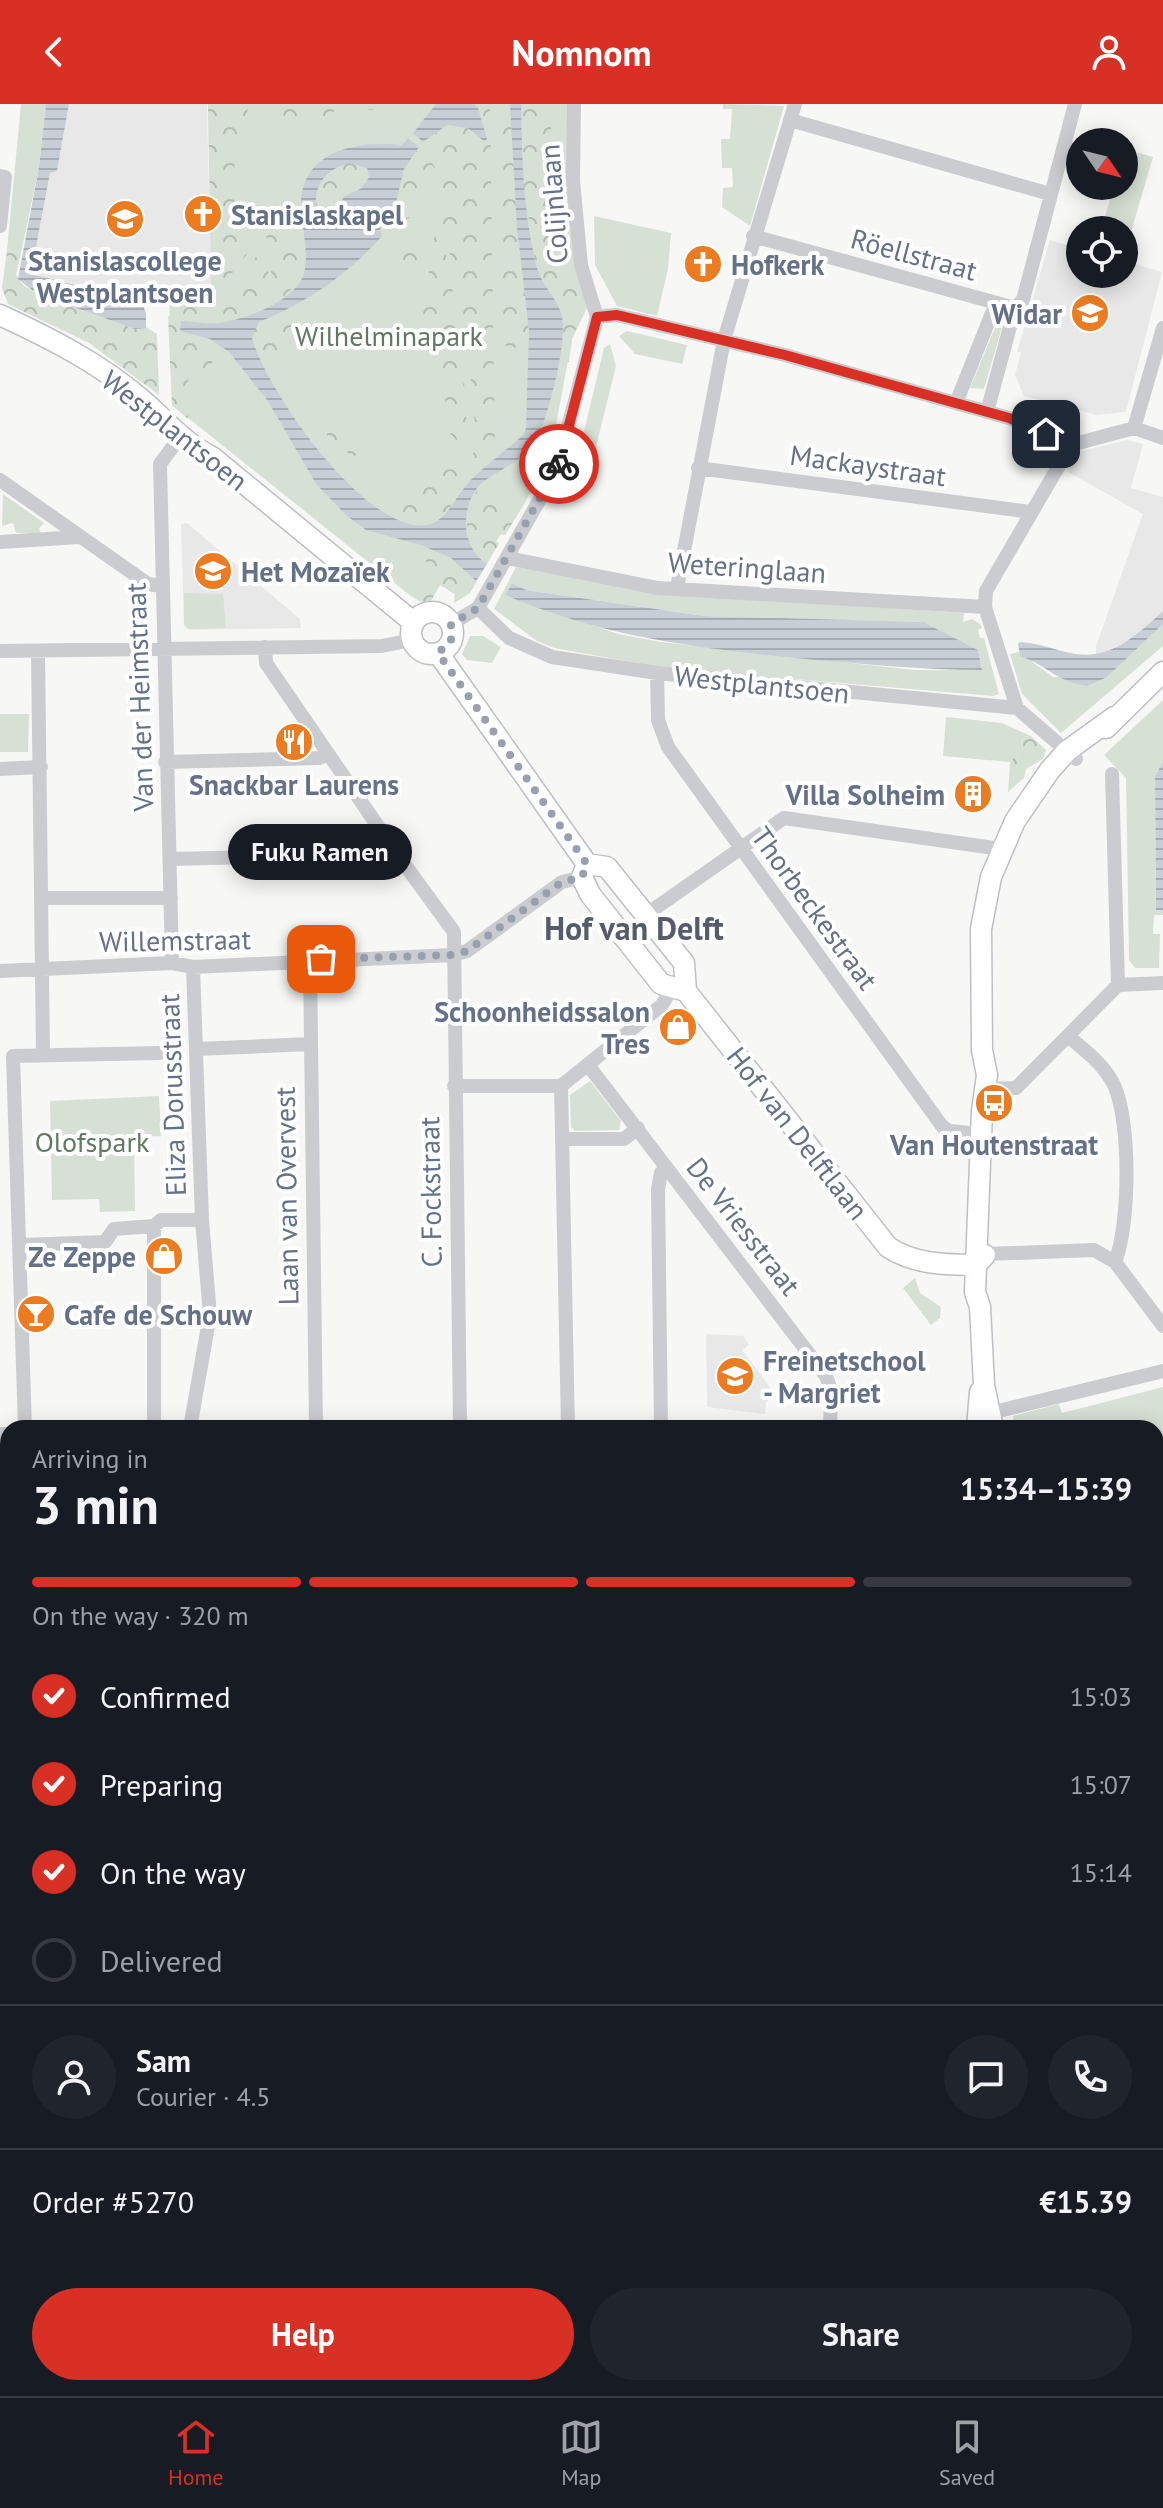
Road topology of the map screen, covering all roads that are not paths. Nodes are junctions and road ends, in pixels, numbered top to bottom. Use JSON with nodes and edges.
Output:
{"nodes":[{"id":1,"x":574,"y":104,"type":"edge"},
{"id":2,"x":795,"y":104,"type":"edge"},
{"id":3,"x":1075,"y":104,"type":"edge"},
{"id":4,"x":790,"y":120,"type":"junction"},
{"id":5,"x":2,"y":177,"type":"edge"},
{"id":6,"x":1050,"y":194,"type":"junction"},
{"id":7,"x":0,"y":226,"type":"edge"},
{"id":8,"x":753,"y":236,"type":"junction"},
{"id":9,"x":996,"y":303,"type":"junction"},
{"id":10,"x":1015,"y":308,"type":"junction"},
{"id":11,"x":0,"y":315,"type":"edge"},
{"id":12,"x":597,"y":317,"type":"junction"},
{"id":13,"x":1163,"y":328,"type":"edge"},
{"id":14,"x":724,"y":340,"type":"junction"},
{"id":15,"x":956,"y":403,"type":"junction"},
{"id":16,"x":987,"y":412,"type":"junction"},
{"id":17,"x":1134,"y":428,"type":"junction"},
{"id":18,"x":180,"y":437,"type":"junction"},
{"id":19,"x":1163,"y":438,"type":"edge"},
{"id":20,"x":1071,"y":445,"type":"junction"},
{"id":21,"x":698,"y":468,"type":"junction"},
{"id":22,"x":0,"y":480,"type":"edge"},
{"id":23,"x":1031,"y":512,"type":"junction"},
{"id":24,"x":79,"y":537,"type":"junction"},
{"id":25,"x":0,"y":542,"type":"edge"},
{"id":26,"x":505,"y":564,"type":"junction"},
{"id":27,"x":161,"y":586,"type":"junction"},
{"id":28,"x":677,"y":588,"type":"junction"},
{"id":29,"x":985,"y":607,"type":"junction"},
{"id":30,"x":478,"y":608,"type":"junction"},
{"id":31,"x":451,"y":624,"type":"junction"},
{"id":32,"x":412,"y":631,"type":"junction"},
{"id":33,"x":265,"y":647,"type":"junction"},
{"id":34,"x":163,"y":649,"type":"junction"},
{"id":35,"x":0,"y":651,"type":"edge"},
{"id":36,"x":38,"y":651,"type":"junction"},
{"id":37,"x":438,"y":653,"type":"junction"},
{"id":38,"x":1163,"y":672,"type":"edge"},
{"id":39,"x":657,"y":673,"type":"junction"},
{"id":40,"x":1017,"y":708,"type":"junction"},
{"id":41,"x":328,"y":754,"type":"junction"},
{"id":42,"x":1072,"y":755,"type":"junction"},
{"id":43,"x":165,"y":762,"type":"junction"},
{"id":44,"x":41,"y":767,"type":"junction"},
{"id":45,"x":0,"y":769,"type":"edge"},
{"id":46,"x":1112,"y":774,"type":"dead end"},
{"id":47,"x":739,"y":847,"type":"junction"},
{"id":48,"x":1001,"y":849,"type":"junction"},
{"id":49,"x":397,"y":854,"type":"junction"},
{"id":50,"x":170,"y":859,"type":"junction"},
{"id":51,"x":584,"y":871,"type":"junction"},
{"id":52,"x":43,"y":898,"type":"junction"},
{"id":53,"x":171,"y":898,"type":"junction"},
{"id":54,"x":647,"y":914,"type":"junction"},
{"id":55,"x":453,"y":955,"type":"junction"},
{"id":56,"x":310,"y":962,"type":"junction"},
{"id":57,"x":172,"y":963,"type":"junction"},
{"id":58,"x":193,"y":967,"type":"junction"},
{"id":59,"x":42,"y":970,"type":"junction"},
{"id":60,"x":0,"y":971,"type":"edge"},
{"id":61,"x":1163,"y":983,"type":"edge"},
{"id":62,"x":1118,"y":985,"type":"junction"},
{"id":63,"x":678,"y":990,"type":"junction"},
{"id":64,"x":1068,"y":1036,"type":"junction"},
{"id":65,"x":310,"y":1044,"type":"junction"},
{"id":66,"x":197,"y":1049,"type":"junction"},
{"id":67,"x":160,"y":1053,"type":"dead end"},
{"id":68,"x":43,"y":1055,"type":"junction"},
{"id":69,"x":588,"y":1065,"type":"junction"},
{"id":70,"x":454,"y":1086,"type":"junction"},
{"id":71,"x":561,"y":1086,"type":"junction"},
{"id":72,"x":983,"y":1089,"type":"junction"},
{"id":73,"x":638,"y":1128,"type":"junction"},
{"id":74,"x":982,"y":1134,"type":"junction"},
{"id":75,"x":562,"y":1139,"type":"junction"},
{"id":76,"x":666,"y":1167,"type":"junction"},
{"id":77,"x":202,"y":1220,"type":"junction"},
{"id":78,"x":154,"y":1226,"type":"junction"},
{"id":79,"x":20,"y":1245,"type":"junction"},
{"id":80,"x":979,"y":1257,"type":"junction"},
{"id":81,"x":1115,"y":1262,"type":"junction"},
{"id":82,"x":1163,"y":1326,"type":"edge"},
{"id":83,"x":1163,"y":1371,"type":"edge"},
{"id":84,"x":25,"y":1420,"type":"edge"},
{"id":85,"x":154,"y":1420,"type":"edge"},
{"id":86,"x":191,"y":1420,"type":"edge"},
{"id":87,"x":316,"y":1420,"type":"edge"},
{"id":88,"x":460,"y":1420,"type":"edge"},
{"id":89,"x":568,"y":1420,"type":"edge"},
{"id":90,"x":661,"y":1420,"type":"edge"},
{"id":91,"x":830,"y":1420,"type":"edge"},
{"id":92,"x":986,"y":1420,"type":"edge"},
{"id":93,"x":997,"y":1420,"type":"edge"}],
"edges":[{"from":1,"to":12,"type":"street","name":"Colijnlaan"},
{"from":2,"to":4,"type":"street"},
{"from":3,"to":6,"type":"street"},
{"from":4,"to":6,"type":"street"},
{"from":4,"to":8,"type":"street"},
{"from":5,"to":7,"type":"street"},
{"from":6,"to":10,"type":"street"},
{"from":8,"to":9,"type":"street","name":"Röellstraat"},
{"from":8,"to":14,"type":"street"},
{"from":9,"to":10,"type":"street","name":"Röellstraat"},
{"from":9,"to":15,"type":"street"},
{"from":10,"to":16,"type":"street"},
{"from":11,"to":18,"type":"street","name":"Westplantsoen"},
{"from":12,"to":14,"type":"street"},
{"from":12,"to":26,"type":"street"},
{"from":13,"to":17,"type":"street"},
{"from":14,"to":15,"type":"street"},
{"from":14,"to":21,"type":"street"},
{"from":15,"to":16,"type":"street"},
{"from":16,"to":20,"type":"street"},
{"from":17,"to":19,"type":"street"},
{"from":17,"to":20,"type":"street"},
{"from":18,"to":27,"type":"street","name":"Van der Heimstraat"},
{"from":18,"to":32,"type":"street","name":"Westplantsoen"},
{"from":20,"to":23,"type":"street"},
{"from":21,"to":23,"type":"street","name":"Mackaystraat"},
{"from":21,"to":28,"type":"street"},
{"from":22,"to":24,"type":"street"},
{"from":23,"to":29,"type":"street"},
{"from":24,"to":25,"type":"street"},
{"from":24,"to":27,"type":"street"},
{"from":26,"to":28,"type":"street","name":"Weteringlaan"},
{"from":26,"to":30,"type":"street"},
{"from":27,"to":34,"type":"street","name":"Van der Heimstraat"},
{"from":28,"to":29,"type":"street","name":"Weteringlaan"},
{"from":29,"to":40,"type":"street"},
{"from":30,"to":31,"type":"street"},
{"from":30,"to":39,"type":"street","name":"Westplantsoen"},
{"from":31,"to":32,"type":"street"},
{"from":31,"to":37,"type":"street"},
{"from":32,"to":33,"type":"street"},
{"from":32,"to":37,"type":"street"},
{"from":33,"to":34,"type":"street"},
{"from":33,"to":41,"type":"street","name":"C. Fockstraat"},
{"from":34,"to":36,"type":"street"},
{"from":34,"to":43,"type":"street","name":"Van der Heimstraat"},
{"from":35,"to":36,"type":"street"},
{"from":36,"to":44,"type":"street"},
{"from":37,"to":51,"type":"street","name":"Hof van Delftlaan"},
{"from":38,"to":42,"type":"street"},
{"from":39,"to":40,"type":"street","name":"Westplantsoen"},
{"from":39,"to":47,"type":"street","name":"Thorbeckestraat"},
{"from":40,"to":42,"type":"street"},
{"from":41,"to":43,"type":"street"},
{"from":41,"to":49,"type":"street","name":"C. Fockstraat"},
{"from":42,"to":48,"type":"street"},
{"from":43,"to":50,"type":"street","name":"Van der Heimstraat"},
{"from":44,"to":45,"type":"street"},
{"from":44,"to":52,"type":"street"},
{"from":46,"to":62,"type":"street"},
{"from":47,"to":48,"type":"street"},
{"from":47,"to":54,"type":"street"},
{"from":47,"to":74,"type":"street","name":"Thorbeckestraat"},
{"from":48,"to":72,"type":"street"},
{"from":49,"to":50,"type":"street"},
{"from":49,"to":55,"type":"street","name":"C. Fockstraat"},
{"from":50,"to":53,"type":"street","name":"Van der Heimstraat"},
{"from":51,"to":54,"type":"street","name":"Hof van Delftlaan"},
{"from":51,"to":55,"type":"street"},
{"from":51,"to":63,"type":"street","name":"Hof van Delftlaan"},
{"from":52,"to":53,"type":"street"},
{"from":52,"to":59,"type":"street"},
{"from":53,"to":57,"type":"street","name":"Van der Heimstraat"},
{"from":54,"to":63,"type":"street","name":"Hof van Delftlaan"},
{"from":55,"to":56,"type":"street","name":"Willemstraat"},
{"from":55,"to":70,"type":"street","name":"C. Fockstraat"},
{"from":56,"to":58,"type":"street","name":"Willemstraat"},
{"from":56,"to":65,"type":"street","name":"Laan van Overvest"},
{"from":57,"to":58,"type":"street","name":"Willemstraat"},
{"from":57,"to":59,"type":"street","name":"Willemstraat"},
{"from":58,"to":66,"type":"street","name":"Eliza Dorusstraat"},
{"from":59,"to":60,"type":"street","name":"Willemstraat"},
{"from":59,"to":68,"type":"street"},
{"from":61,"to":62,"type":"street"},
{"from":62,"to":64,"type":"street"},
{"from":63,"to":69,"type":"street"},
{"from":63,"to":80,"type":"street","name":"Hof van Delftlaan"},
{"from":64,"to":72,"type":"street"},
{"from":64,"to":81,"type":"street"},
{"from":65,"to":66,"type":"street"},
{"from":65,"to":87,"type":"street","name":"Laan van Overvest"},
{"from":66,"to":77,"type":"street","name":"Eliza Dorusstraat"},
{"from":67,"to":68,"type":"street"},
{"from":68,"to":79,"type":"street"},
{"from":69,"to":71,"type":"street"},
{"from":69,"to":73,"type":"street","name":"De Vriesstraat"},
{"from":70,"to":71,"type":"street"},
{"from":70,"to":88,"type":"street","name":"C. Fockstraat"},
{"from":71,"to":75,"type":"street"},
{"from":72,"to":74,"type":"street"},
{"from":73,"to":75,"type":"street"},
{"from":73,"to":76,"type":"street","name":"De Vriesstraat"},
{"from":74,"to":80,"type":"street"},
{"from":75,"to":89,"type":"street"},
{"from":76,"to":90,"type":"street"},
{"from":76,"to":91,"type":"street","name":"De Vriesstraat"},
{"from":77,"to":78,"type":"street"},
{"from":77,"to":86,"type":"street","name":"Eliza Dorusstraat"},
{"from":78,"to":79,"type":"street"},
{"from":78,"to":85,"type":"street"},
{"from":79,"to":84,"type":"street"},
{"from":80,"to":81,"type":"street"},
{"from":80,"to":92,"type":"street"},
{"from":81,"to":82,"type":"street"},
{"from":83,"to":93,"type":"street"}]}
